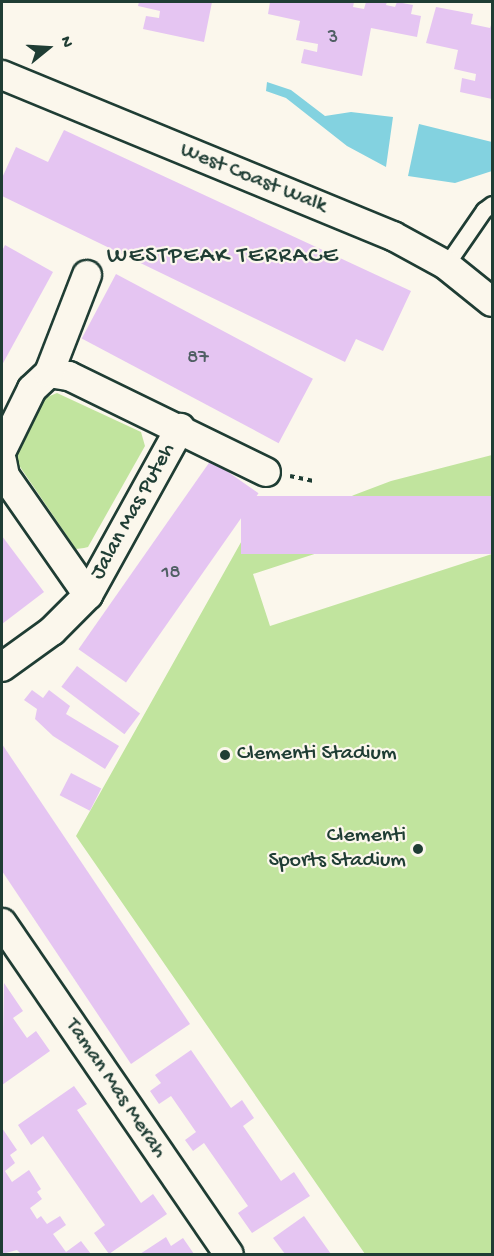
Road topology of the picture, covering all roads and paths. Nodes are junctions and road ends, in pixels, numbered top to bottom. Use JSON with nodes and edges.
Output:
{"nodes":[{"id":1,"x":2,"y":75,"type":"edge"},
{"id":2,"x":492,"y":204,"type":"edge"},
{"id":3,"x":446,"y":265,"type":"junction"},
{"id":4,"x":87,"y":275,"type":"dead end"},
{"id":5,"x":492,"y":302,"type":"edge"},
{"id":6,"x":49,"y":373,"type":"junction"},
{"id":7,"x":180,"y":428,"type":"junction"},
{"id":8,"x":2,"y":450,"type":"edge"},
{"id":9,"x":2,"y":461,"type":"edge"},
{"id":10,"x":266,"y":472,"type":"dead end"},
{"id":11,"x":88,"y":595,"type":"junction"},
{"id":12,"x":2,"y":665,"type":"edge"},
{"id":13,"x":2,"y":923,"type":"edge"},
{"id":14,"x":229,"y":1254,"type":"edge"}],
"edges":[{"from":1,"to":3,"type":"street","name":"West Coast Walk"},
{"from":2,"to":3,"type":"lane"},
{"from":3,"to":5,"type":"street","name":"West Coast Walk"},
{"from":4,"to":6,"type":"street"},
{"from":6,"to":7,"type":"street","name":"Jalan Mas Puteh"},
{"from":6,"to":8,"type":"street"},
{"from":7,"to":10,"type":"street","name":"Jalan Mas Puteh"},
{"from":7,"to":11,"type":"street","name":"Jalan Mas Puteh"},
{"from":9,"to":11,"type":"street","name":"Jalan Mas Puteh"},
{"from":11,"to":12,"type":"street","name":"Jalan Mas Puteh"},
{"from":13,"to":14,"type":"street","name":"Taman Mas Merah"}]}
